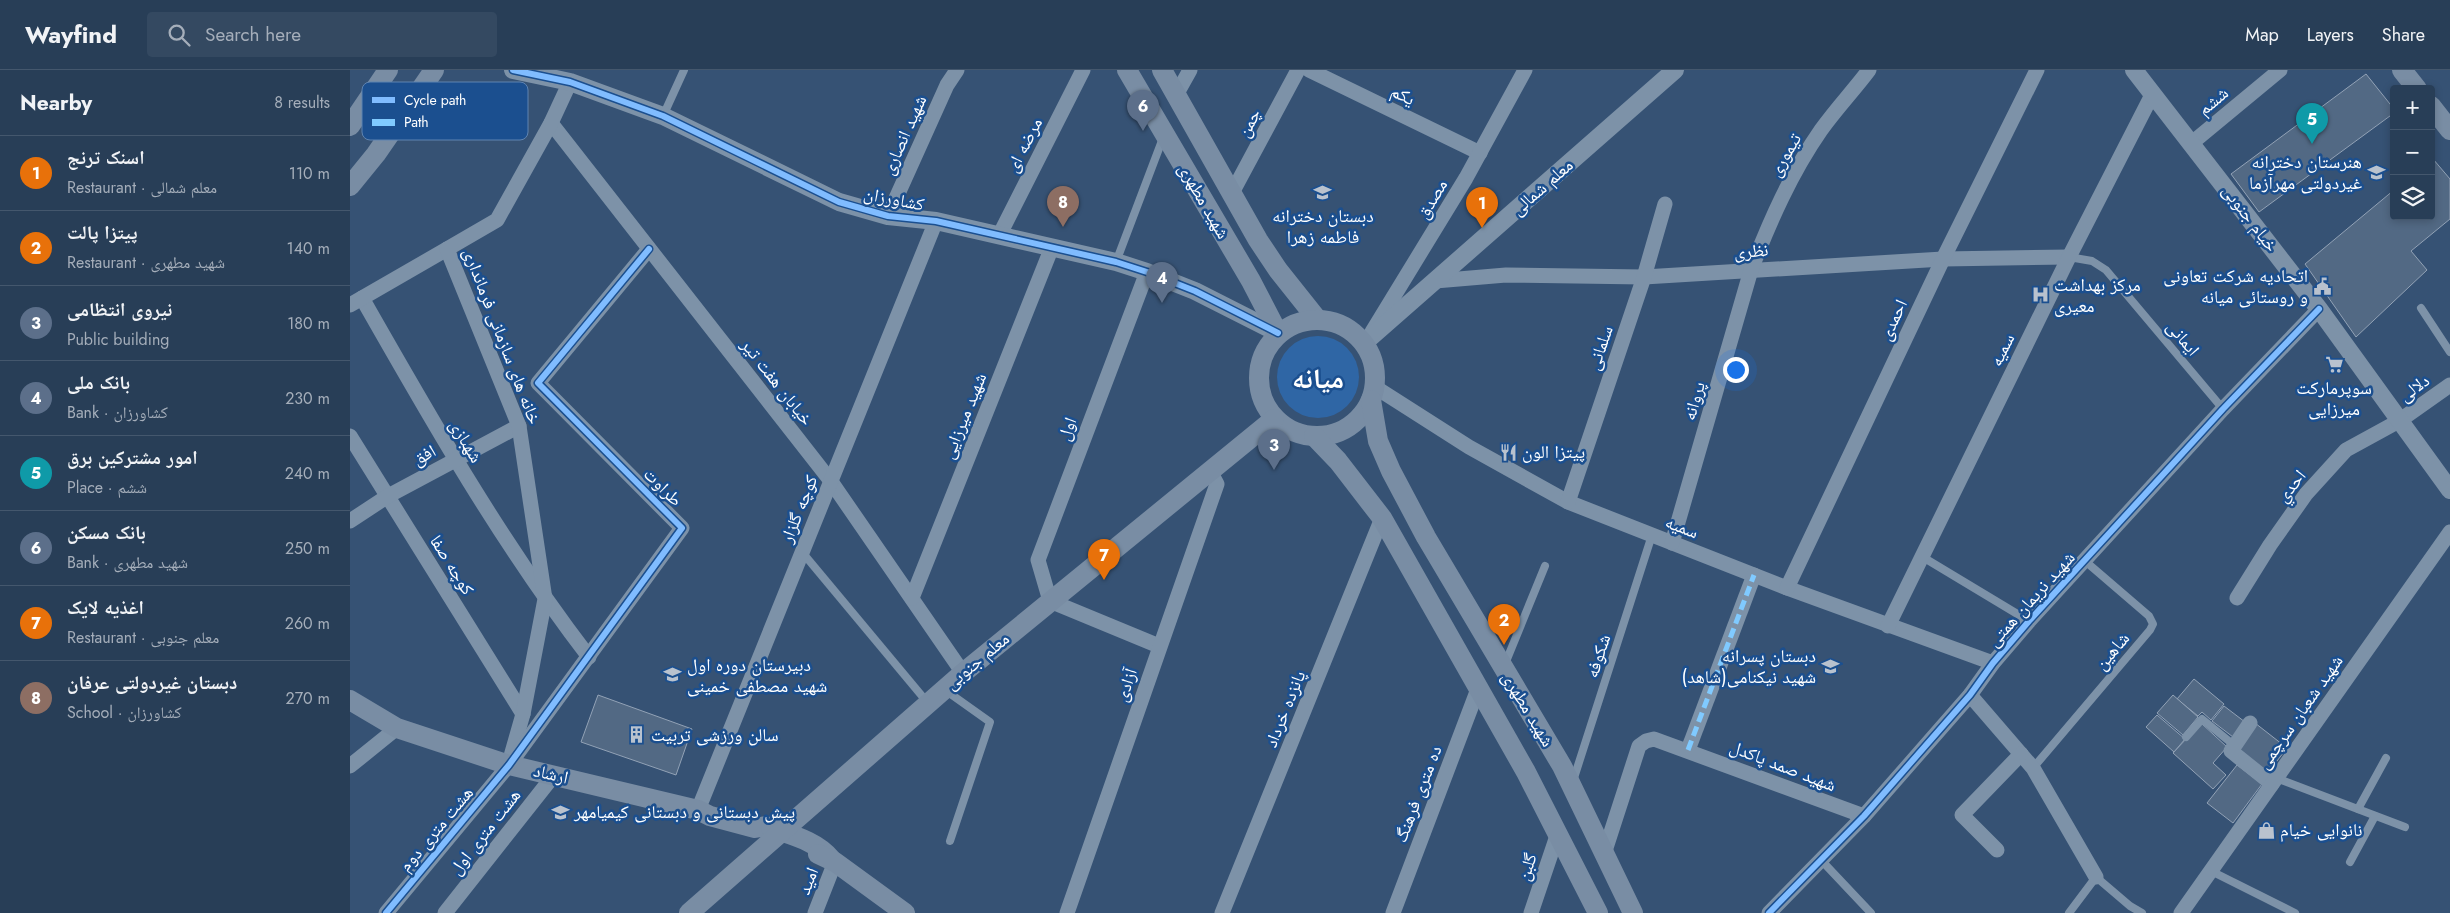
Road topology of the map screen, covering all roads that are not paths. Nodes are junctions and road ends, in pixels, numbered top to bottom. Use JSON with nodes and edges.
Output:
{"nodes":[{"id":1,"x":388,"y":70,"type":"edge"},
{"id":2,"x":434,"y":70,"type":"edge"},
{"id":3,"x":512,"y":70,"type":"edge"},
{"id":4,"x":684,"y":70,"type":"edge"},
{"id":5,"x":956,"y":70,"type":"edge"},
{"id":6,"x":1083,"y":70,"type":"edge"},
{"id":7,"x":1128,"y":70,"type":"edge"},
{"id":8,"x":1162,"y":70,"type":"edge"},
{"id":9,"x":1190,"y":70,"type":"edge"},
{"id":10,"x":1298,"y":70,"type":"edge"},
{"id":11,"x":1309,"y":70,"type":"edge"},
{"id":12,"x":1525,"y":70,"type":"edge"},
{"id":13,"x":1675,"y":70,"type":"edge"},
{"id":14,"x":1870,"y":70,"type":"edge"},
{"id":15,"x":2037,"y":70,"type":"edge"},
{"id":16,"x":2134,"y":70,"type":"edge"},
{"id":17,"x":2280,"y":70,"type":"edge"},
{"id":18,"x":380,"y":82,"type":"edge"},
{"id":19,"x":426,"y":82,"type":"edge"},
{"id":20,"x":570,"y":82,"type":"junction"},
{"id":21,"x":2152,"y":93,"type":"junction"},
{"id":22,"x":1176,"y":94,"type":"junction"},
{"id":23,"x":362,"y":108,"type":"edge"},
{"id":24,"x":2435,"y":111,"type":"edge"},
{"id":25,"x":663,"y":116,"type":"junction"},
{"id":26,"x":551,"y":123,"type":"junction"},
{"id":27,"x":350,"y":126,"type":"edge"},
{"id":28,"x":2450,"y":130,"type":"edge"},
{"id":29,"x":1165,"y":134,"type":"junction"},
{"id":30,"x":386,"y":140,"type":"edge"},
{"id":31,"x":2192,"y":142,"type":"junction"},
{"id":32,"x":1480,"y":153,"type":"junction"},
{"id":33,"x":350,"y":186,"type":"edge"},
{"id":34,"x":1232,"y":193,"type":"junction"},
{"id":35,"x":1665,"y":204,"type":"dead end"},
{"id":36,"x":888,"y":216,"type":"junction"},
{"id":37,"x":936,"y":222,"type":"junction"},
{"id":38,"x":998,"y":236,"type":"junction"},
{"id":39,"x":1052,"y":247,"type":"junction"},
{"id":40,"x":447,"y":249,"type":"junction"},
{"id":41,"x":649,"y":249,"type":"junction"},
{"id":42,"x":2069,"y":257,"type":"junction"},
{"id":43,"x":1943,"y":258,"type":"junction"},
{"id":44,"x":1116,"y":262,"type":"junction"},
{"id":45,"x":1751,"y":270,"type":"junction"},
{"id":46,"x":1147,"y":272,"type":"junction"},
{"id":47,"x":1644,"y":277,"type":"junction"},
{"id":48,"x":1435,"y":281,"type":"junction"},
{"id":49,"x":356,"y":301,"type":"edge"},
{"id":50,"x":2421,"y":308,"type":"dead end"},
{"id":51,"x":2319,"y":309,"type":"junction"},
{"id":52,"x":1317,"y":319,"type":"junction"},
{"id":53,"x":1278,"y":333,"type":"junction"},
{"id":54,"x":1364,"y":343,"type":"junction"},
{"id":55,"x":2450,"y":352,"type":"edge"},
{"id":56,"x":2450,"y":385,"type":"edge"},
{"id":57,"x":1373,"y":394,"type":"junction"},
{"id":58,"x":2224,"y":409,"type":"junction"},
{"id":59,"x":1274,"y":419,"type":"junction"},
{"id":60,"x":2400,"y":421,"type":"junction"},
{"id":61,"x":519,"y":426,"type":"junction"},
{"id":62,"x":350,"y":436,"type":"edge"},
{"id":63,"x":1314,"y":436,"type":"junction"},
{"id":64,"x":454,"y":459,"type":"junction"},
{"id":65,"x":1210,"y":471,"type":"junction"},
{"id":66,"x":830,"y":480,"type":"junction"},
{"id":67,"x":2450,"y":490,"type":"edge"},
{"id":68,"x":388,"y":496,"type":"junction"},
{"id":69,"x":1568,"y":502,"type":"junction"},
{"id":70,"x":1382,"y":518,"type":"junction"},
{"id":71,"x":350,"y":521,"type":"edge"},
{"id":72,"x":2450,"y":532,"type":"edge"},
{"id":73,"x":1652,"y":535,"type":"junction"},
{"id":74,"x":1672,"y":543,"type":"junction"},
{"id":75,"x":802,"y":552,"type":"junction"},
{"id":76,"x":1921,"y":556,"type":"junction"},
{"id":77,"x":2085,"y":562,"type":"junction"},
{"id":78,"x":1545,"y":566,"type":"dead end"},
{"id":79,"x":1754,"y":575,"type":"junction"},
{"id":80,"x":1787,"y":588,"type":"junction"},
{"id":81,"x":912,"y":598,"type":"junction"},
{"id":82,"x":2237,"y":598,"type":"dead end"},
{"id":83,"x":545,"y":599,"type":"junction"},
{"id":84,"x":1050,"y":601,"type":"junction"},
{"id":85,"x":2029,"y":621,"type":"junction"},
{"id":86,"x":1888,"y":626,"type":"junction"},
{"id":87,"x":1159,"y":646,"type":"junction"},
{"id":88,"x":589,"y":657,"type":"junction"},
{"id":89,"x":1993,"y":663,"type":"junction"},
{"id":90,"x":1504,"y":668,"type":"junction"},
{"id":91,"x":963,"y":672,"type":"junction"},
{"id":92,"x":943,"y":689,"type":"junction"},
{"id":93,"x":1478,"y":689,"type":"junction"},
{"id":94,"x":1970,"y":695,"type":"junction"},
{"id":95,"x":350,"y":700,"type":"edge"},
{"id":96,"x":928,"y":703,"type":"junction"},
{"id":97,"x":523,"y":714,"type":"junction"},
{"id":98,"x":2250,"y":723,"type":"dead end"},
{"id":99,"x":397,"y":728,"type":"junction"},
{"id":100,"x":2186,"y":736,"type":"dead end"},
{"id":101,"x":2234,"y":746,"type":"junction"},
{"id":102,"x":1688,"y":750,"type":"junction"},
{"id":103,"x":2021,"y":754,"type":"junction"},
{"id":104,"x":2386,"y":758,"type":"dead end"},
{"id":105,"x":509,"y":765,"type":"junction"},
{"id":106,"x":350,"y":766,"type":"edge"},
{"id":107,"x":2033,"y":768,"type":"junction"},
{"id":108,"x":554,"y":775,"type":"junction"},
{"id":109,"x":2274,"y":781,"type":"junction"},
{"id":110,"x":1571,"y":786,"type":"junction"},
{"id":111,"x":2358,"y":809,"type":"junction"},
{"id":112,"x":699,"y":810,"type":"junction"},
{"id":113,"x":1864,"y":816,"type":"junction"},
{"id":114,"x":2375,"y":816,"type":"junction"},
{"id":115,"x":2405,"y":827,"type":"dead end"},
{"id":116,"x":780,"y":831,"type":"junction"},
{"id":117,"x":1558,"y":834,"type":"junction"},
{"id":118,"x":950,"y":841,"type":"dead end"},
{"id":119,"x":1997,"y":850,"type":"dead end"},
{"id":120,"x":1604,"y":854,"type":"junction"},
{"id":121,"x":1821,"y":860,"type":"junction"},
{"id":122,"x":833,"y":861,"type":"junction"},
{"id":123,"x":2350,"y":862,"type":"dead end"},
{"id":124,"x":2211,"y":871,"type":"junction"},
{"id":125,"x":2096,"y":877,"type":"junction"},
{"id":126,"x":386,"y":913,"type":"edge"},
{"id":127,"x":445,"y":913,"type":"edge"},
{"id":128,"x":689,"y":913,"type":"edge"},
{"id":129,"x":815,"y":913,"type":"edge"},
{"id":130,"x":905,"y":913,"type":"edge"},
{"id":131,"x":1067,"y":913,"type":"edge"},
{"id":132,"x":1222,"y":913,"type":"edge"},
{"id":133,"x":1393,"y":913,"type":"edge"},
{"id":134,"x":1531,"y":913,"type":"edge"},
{"id":135,"x":1598,"y":913,"type":"edge"},
{"id":136,"x":1633,"y":913,"type":"edge"},
{"id":137,"x":1769,"y":913,"type":"edge"},
{"id":138,"x":1871,"y":913,"type":"edge"},
{"id":139,"x":2069,"y":913,"type":"edge"},
{"id":140,"x":2142,"y":913,"type":"edge"},
{"id":141,"x":2181,"y":913,"type":"edge"},
{"id":142,"x":2295,"y":913,"type":"edge"}],
"edges":[{"from":1,"to":18,"type":"main road"},
{"from":2,"to":19,"type":"main road"},
{"from":3,"to":20,"type":"street","name":"کشاورزان"},
{"from":4,"to":25,"type":"lane"},
{"from":5,"to":36,"type":"street","name":"شهید انصاری"},
{"from":6,"to":38,"type":"street","name":"مرضه ای"},
{"from":7,"to":29,"type":"main road","name":"شهید مطهری"},
{"from":8,"to":22,"type":"main road","name":"شهید مطهری"},
{"from":9,"to":22,"type":"street"},
{"from":10,"to":34,"type":"street","name":"چمن"},
{"from":11,"to":32,"type":"street","name":"یکم"},
{"from":12,"to":32,"type":"street","name":"مصدق"},
{"from":13,"to":48,"type":"street","name":"معلم شمالی"},
{"from":14,"to":45,"type":"street","name":"تیموری"},
{"from":15,"to":43,"type":"street","name":"احمدی"},
{"from":16,"to":21,"type":"street","name":"خیام جنوبی"},
{"from":17,"to":31,"type":"street","name":"ششم"},
{"from":20,"to":25,"type":"street","name":"کشاورزان"},
{"from":20,"to":26,"type":"street","name":"خانه های سازمانی فرمانداری"},
{"from":21,"to":31,"type":"street","name":"خیام جنوبی"},
{"from":21,"to":42,"type":"street","name":"سميه"},
{"from":22,"to":34,"type":"main road","name":"شهید مطهری"},
{"from":23,"to":27,"type":"main road"},
{"from":24,"to":28,"type":"main road"},
{"from":25,"to":36,"type":"street","name":"کشاورزان"},
{"from":26,"to":40,"type":"street","name":"خانه های سازمانی فرمانداری"},
{"from":26,"to":41,"type":"street","name":"خیابان هفت تیر"},
{"from":29,"to":44,"type":"lane"},
{"from":29,"to":53,"type":"main road","name":"شهید مطهری"},
{"from":30,"to":33,"type":"main road"},
{"from":31,"to":51,"type":"street","name":"خیام جنوبی"},
{"from":32,"to":54,"type":"street","name":"مصدق"},
{"from":34,"to":52,"type":"main road","name":"شهید مطهری"},
{"from":35,"to":47,"type":"street","name":"سلمانی"},
{"from":36,"to":37,"type":"street","name":"کشاورزان"},
{"from":37,"to":38,"type":"street","name":"کشاورزان"},
{"from":37,"to":66,"type":"street","name":"کوچه گلزار"},
{"from":38,"to":39,"type":"street","name":"کشاورزان"},
{"from":39,"to":44,"type":"street","name":"کشاورزان"},
{"from":39,"to":81,"type":"street","name":"شهید میرزایی"},
{"from":40,"to":49,"type":"street"},
{"from":40,"to":61,"type":"street","name":"خانه های سازمانی فرمانداری"},
{"from":41,"to":66,"type":"street","name":"خیابان هفت تیر"},
{"from":41,"to":88,"type":"street","name":"طراوت"},
{"from":42,"to":43,"type":"street","name":"نظری"},
{"from":42,"to":58,"type":"lane","name":"ایمانی"},
{"from":42,"to":76,"type":"street","name":"سميه"},
{"from":43,"to":45,"type":"street","name":"نظری"},
{"from":43,"to":80,"type":"street","name":"احمدی"},
{"from":44,"to":46,"type":"street","name":"کشاورزان"},
{"from":45,"to":47,"type":"street","name":"نظری"},
{"from":45,"to":74,"type":"street","name":"پروانه"},
{"from":46,"to":53,"type":"street","name":"کشاورزان"},
{"from":46,"to":84,"type":"street","name":"اول"},
{"from":47,"to":48,"type":"street","name":"نظری"},
{"from":47,"to":69,"type":"street","name":"سلمانی"},
{"from":48,"to":54,"type":"street","name":"معلم شمالی"},
{"from":49,"to":64,"type":"street","name":"شهبازی"},
{"from":50,"to":55,"type":"lane"},
{"from":51,"to":58,"type":"street","name":"شهید نریمان همتی"},
{"from":51,"to":60,"type":"street","name":"خیام جنوبی"},
{"from":52,"to":53,"type":"main road"},
{"from":52,"to":54,"type":"main road"},
{"from":53,"to":59,"type":"main road"},
{"from":54,"to":57,"type":"main road"},
{"from":56,"to":60,"type":"street","name":"دلالی"},
{"from":57,"to":63,"type":"main road"},
{"from":57,"to":69,"type":"street","name":"سمیه"},
{"from":57,"to":90,"type":"main road","name":"شهید مطهری"},
{"from":58,"to":77,"type":"street","name":"شهید نریمان همتی"},
{"from":59,"to":63,"type":"main road"},
{"from":59,"to":65,"type":"main road","name":"معلم جنوبی"},
{"from":60,"to":67,"type":"street","name":"خیام جنوبی"},
{"from":60,"to":82,"type":"street","name":"احدي"},
{"from":61,"to":64,"type":"street","name":"افق"},
{"from":61,"to":83,"type":"street","name":"خانه های سازمانی فرمانداری"},
{"from":62,"to":68,"type":"street","name":"کوچه صفا"},
{"from":63,"to":70,"type":"main road","name":"شهید مطهری"},
{"from":64,"to":68,"type":"street","name":"افق"},
{"from":64,"to":83,"type":"street","name":"شهبازی"},
{"from":65,"to":84,"type":"main road","name":"معلم جنوبی"},
{"from":65,"to":87,"type":"street","name":"آزادی"},
{"from":66,"to":75,"type":"street","name":"کوچه گلزار"},
{"from":66,"to":81,"type":"street","name":"خیابان هفت تیر"},
{"from":68,"to":71,"type":"street","name":"افق"},
{"from":68,"to":97,"type":"street","name":"کوچه صفا"},
{"from":69,"to":73,"type":"street","name":"سمیه"},
{"from":70,"to":93,"type":"main road","name":"شهید مطهری"},
{"from":70,"to":132,"type":"street","name":"پانزده خرداد"},
{"from":72,"to":109,"type":"street","name":"شهید شعبان سرچمی"},
{"from":73,"to":74,"type":"street","name":"سمیه"},
{"from":73,"to":110,"type":"lane","name":"شکوفه"},
{"from":74,"to":79,"type":"street","name":"سمیه"},
{"from":75,"to":96,"type":"lane"},
{"from":75,"to":112,"type":"street","name":"کوچه گلزار"},
{"from":76,"to":85,"type":"lane"},
{"from":76,"to":86,"type":"street","name":"سميه"},
{"from":77,"to":85,"type":"street","name":"شهید نریمان همتی"},
{"from":77,"to":107,"type":"lane","name":"شاهین"},
{"from":78,"to":90,"type":"lane"},
{"from":79,"to":80,"type":"street","name":"سمیه"},
{"from":79,"to":102,"type":"street"},
{"from":80,"to":86,"type":"street","name":"سمیه"},
{"from":81,"to":91,"type":"street","name":"خیابان هفت تیر"},
{"from":83,"to":88,"type":"street","name":"شهبازی"},
{"from":83,"to":97,"type":"street","name":"خانه های سازمانی فرمانداری"},
{"from":84,"to":87,"type":"street"},
{"from":84,"to":91,"type":"main road","name":"معلم جنوبی"},
{"from":85,"to":89,"type":"street","name":"شهید نریمان همتی"},
{"from":86,"to":89,"type":"street","name":"سمیه"},
{"from":87,"to":131,"type":"street","name":"آزادی"},
{"from":88,"to":105,"type":"street","name":"طراوت"},
{"from":89,"to":94,"type":"street","name":"شهید نریمان همتی"},
{"from":90,"to":110,"type":"main road","name":"شهید مطهری"},
{"from":91,"to":92,"type":"main road","name":"معلم جنوبی"},
{"from":92,"to":96,"type":"main road","name":"معلم جنوبی"},
{"from":92,"to":118,"type":"lane"},
{"from":93,"to":117,"type":"main road","name":"شهید مطهری"},
{"from":93,"to":133,"type":"street","name":"ده متری فرهنگ"},
{"from":94,"to":103,"type":"street"},
{"from":94,"to":113,"type":"street","name":"شهید نریمان همتی"},
{"from":95,"to":99,"type":"main road","name":"ارشاد"},
{"from":96,"to":116,"type":"main road","name":"معلم جنوبی"},
{"from":97,"to":105,"type":"street","name":"خانه های سازمانی فرمانداری"},
{"from":98,"to":101,"type":"street"},
{"from":99,"to":105,"type":"main road","name":"ارشاد"},
{"from":99,"to":106,"type":"street"},
{"from":100,"to":101,"type":"lane"},
{"from":101,"to":109,"type":"street"},
{"from":102,"to":113,"type":"street","name":"شهید صمد پاکدل"},
{"from":102,"to":120,"type":"street","name":"شهید صمد پاکدل"},
{"from":103,"to":107,"type":"street"},
{"from":103,"to":119,"type":"street"},
{"from":104,"to":111,"type":"lane"},
{"from":105,"to":108,"type":"main road","name":"ارشاد"},
{"from":105,"to":126,"type":"street","name":"هشت متری دوم"},
{"from":107,"to":125,"type":"street"},
{"from":108,"to":112,"type":"main road","name":"ارشاد"},
{"from":108,"to":127,"type":"street","name":"هشت متری اول"},
{"from":109,"to":111,"type":"lane"},
{"from":109,"to":124,"type":"street","name":"شهید شعبان سرچمی"},
{"from":110,"to":120,"type":"main road","name":"شهید مطهری"},
{"from":111,"to":114,"type":"lane"},
{"from":112,"to":116,"type":"main road","name":"ارشاد"},
{"from":113,"to":121,"type":"street","name":"شهید نریمان همتی"},
{"from":114,"to":115,"type":"lane"},
{"from":114,"to":123,"type":"lane"},
{"from":116,"to":122,"type":"main road","name":"ارشاد"},
{"from":116,"to":128,"type":"main road","name":"معلم جنوبی"},
{"from":117,"to":134,"type":"street","name":"گلبن"},
{"from":117,"to":135,"type":"main road","name":"شهید مطهری"},
{"from":120,"to":136,"type":"main road","name":"شهید مطهری"},
{"from":121,"to":137,"type":"street","name":"شهید نریمان همتی"},
{"from":121,"to":138,"type":"lane"},
{"from":122,"to":129,"type":"street","name":"امید"},
{"from":122,"to":130,"type":"main road","name":"ارشاد"},
{"from":124,"to":141,"type":"street","name":"شهید شعبان سرچمی"},
{"from":124,"to":142,"type":"lane"},
{"from":125,"to":139,"type":"lane"},
{"from":125,"to":140,"type":"lane"}]}
